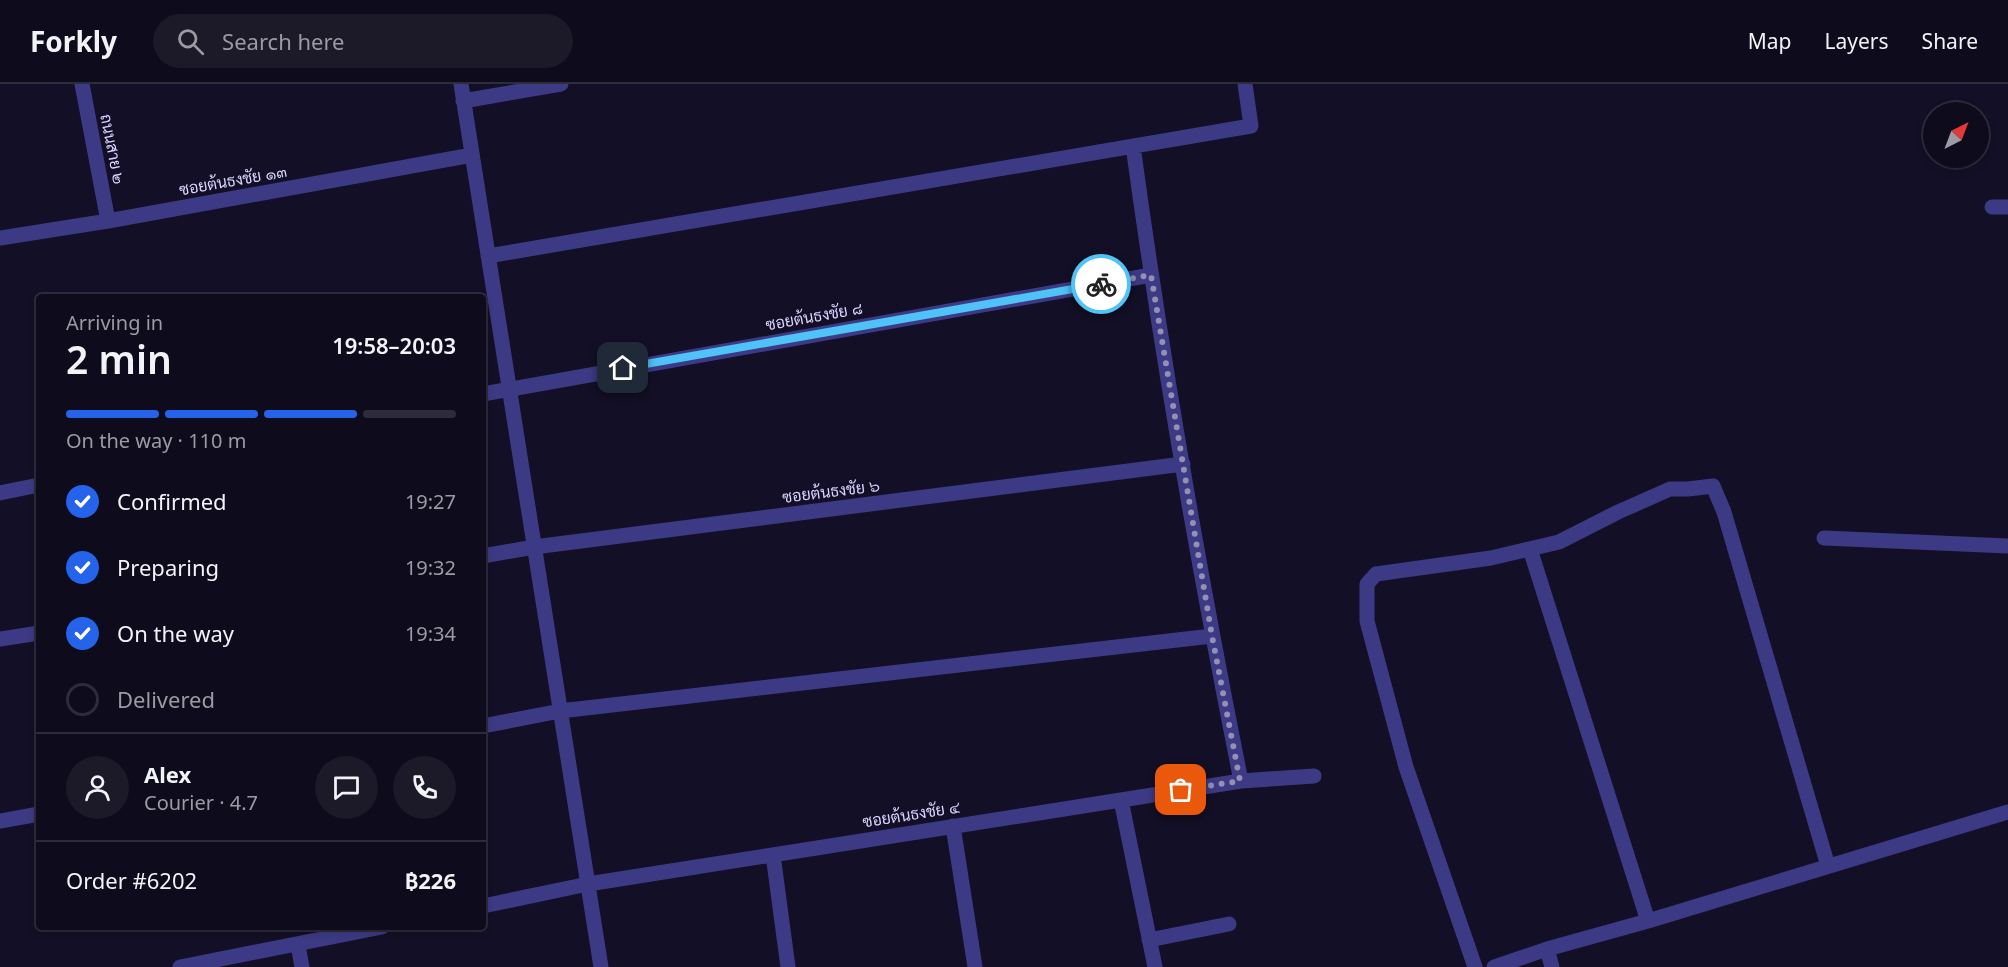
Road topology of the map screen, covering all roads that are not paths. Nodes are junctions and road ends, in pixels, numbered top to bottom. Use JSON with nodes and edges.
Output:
{"nodes":[{"id":1,"x":82,"y":84,"type":"edge"},
{"id":2,"x":461,"y":84,"type":"edge"},
{"id":3,"x":561,"y":84,"type":"edge"},
{"id":4,"x":1245,"y":84,"type":"edge"},
{"id":5,"x":463,"y":101,"type":"junction"},
{"id":6,"x":1133,"y":146,"type":"junction"},
{"id":7,"x":472,"y":155,"type":"junction"},
{"id":8,"x":1992,"y":207,"type":"dead end"},
{"id":9,"x":2008,"y":207,"type":"edge"},
{"id":10,"x":108,"y":221,"type":"junction"},
{"id":11,"x":0,"y":238,"type":"edge"},
{"id":12,"x":488,"y":256,"type":"junction"},
{"id":13,"x":1151,"y":275,"type":"junction"},
{"id":14,"x":509,"y":389,"type":"junction"},
{"id":15,"x":486,"y":393,"type":"edge"},
{"id":16,"x":1183,"y":464,"type":"junction"},
{"id":17,"x":36,"y":486,"type":"edge"},
{"id":18,"x":0,"y":493,"type":"edge"},
{"id":19,"x":1824,"y":538,"type":"dead end"},
{"id":20,"x":2008,"y":546,"type":"edge"},
{"id":21,"x":534,"y":547,"type":"junction"},
{"id":22,"x":1530,"y":549,"type":"junction"},
{"id":23,"x":486,"y":555,"type":"edge"},
{"id":24,"x":36,"y":633,"type":"edge"},
{"id":25,"x":1212,"y":636,"type":"junction"},
{"id":26,"x":0,"y":639,"type":"edge"},
{"id":27,"x":560,"y":711,"type":"junction"},
{"id":28,"x":486,"y":725,"type":"edge"},
{"id":29,"x":1314,"y":776,"type":"dead end"},
{"id":30,"x":1240,"y":781,"type":"junction"},
{"id":31,"x":1121,"y":800,"type":"junction"},
{"id":32,"x":2008,"y":812,"type":"edge"},
{"id":33,"x":36,"y":815,"type":"edge"},
{"id":34,"x":0,"y":821,"type":"edge"},
{"id":35,"x":953,"y":826,"type":"junction"},
{"id":36,"x":773,"y":855,"type":"junction"},
{"id":37,"x":1828,"y":866,"type":"junction"},
{"id":38,"x":588,"y":884,"type":"junction"},
{"id":39,"x":486,"y":905,"type":"edge"},
{"id":40,"x":1648,"y":921,"type":"junction"},
{"id":41,"x":1228,"y":924,"type":"dead end"},
{"id":42,"x":368,"y":930,"type":"edge"},
{"id":43,"x":1149,"y":940,"type":"junction"},
{"id":44,"x":298,"y":945,"type":"junction"},
{"id":45,"x":1547,"y":949,"type":"junction"},
{"id":46,"x":180,"y":967,"type":"edge"},
{"id":47,"x":302,"y":967,"type":"edge"},
{"id":48,"x":601,"y":967,"type":"edge"},
{"id":49,"x":788,"y":967,"type":"edge"},
{"id":50,"x":975,"y":967,"type":"edge"},
{"id":51,"x":1155,"y":967,"type":"edge"},
{"id":52,"x":1475,"y":967,"type":"edge"},
{"id":53,"x":1494,"y":967,"type":"edge"},
{"id":54,"x":1552,"y":967,"type":"edge"}],
"edges":[{"from":1,"to":10,"type":"street","name":"ถนนสาย ๒"},
{"from":2,"to":5,"type":"street"},
{"from":3,"to":5,"type":"street"},
{"from":4,"to":6,"type":"street"},
{"from":5,"to":7,"type":"street"},
{"from":6,"to":12,"type":"street"},
{"from":6,"to":13,"type":"street"},
{"from":7,"to":10,"type":"street","name":"ซอยต้นธงชัย ๑๓"},
{"from":7,"to":12,"type":"street"},
{"from":8,"to":9,"type":"street"},
{"from":10,"to":11,"type":"street","name":"ซอยต้นธงชัย ๑๓"},
{"from":12,"to":14,"type":"street"},
{"from":13,"to":14,"type":"street","name":"ซอยต้นธงชัย ๘"},
{"from":13,"to":16,"type":"street"},
{"from":14,"to":15,"type":"street","name":"ซอยต้นธงชัย ๘"},
{"from":14,"to":21,"type":"street"},
{"from":16,"to":21,"type":"street","name":"ซอยต้นธงชัย ๖"},
{"from":16,"to":25,"type":"street"},
{"from":17,"to":18,"type":"street"},
{"from":19,"to":20,"type":"street"},
{"from":21,"to":23,"type":"street","name":"ซอยต้นธงชัย ๖"},
{"from":21,"to":27,"type":"street"},
{"from":22,"to":37,"type":"street"},
{"from":22,"to":40,"type":"street"},
{"from":22,"to":52,"type":"street"},
{"from":24,"to":26,"type":"street"},
{"from":25,"to":27,"type":"street"},
{"from":25,"to":30,"type":"street"},
{"from":27,"to":28,"type":"street"},
{"from":27,"to":38,"type":"street"},
{"from":29,"to":30,"type":"street","name":"ซอยต้นธงชัย ๔"},
{"from":30,"to":31,"type":"street","name":"ซอยต้นธงชัย ๔"},
{"from":31,"to":35,"type":"street","name":"ซอยต้นธงชัย ๔"},
{"from":31,"to":43,"type":"street"},
{"from":32,"to":37,"type":"street"},
{"from":33,"to":34,"type":"street"},
{"from":35,"to":36,"type":"street","name":"ซอยต้นธงชัย ๔"},
{"from":35,"to":50,"type":"street"},
{"from":36,"to":38,"type":"street","name":"ซอยต้นธงชัย ๔"},
{"from":36,"to":49,"type":"street"},
{"from":37,"to":40,"type":"street"},
{"from":38,"to":39,"type":"street","name":"ซอยต้นธงชัย ๔"},
{"from":38,"to":48,"type":"street"},
{"from":40,"to":45,"type":"street"},
{"from":41,"to":43,"type":"street"},
{"from":42,"to":44,"type":"street"},
{"from":43,"to":51,"type":"street"},
{"from":44,"to":46,"type":"street"},
{"from":44,"to":47,"type":"street"},
{"from":45,"to":53,"type":"street"},
{"from":45,"to":54,"type":"street"}]}
